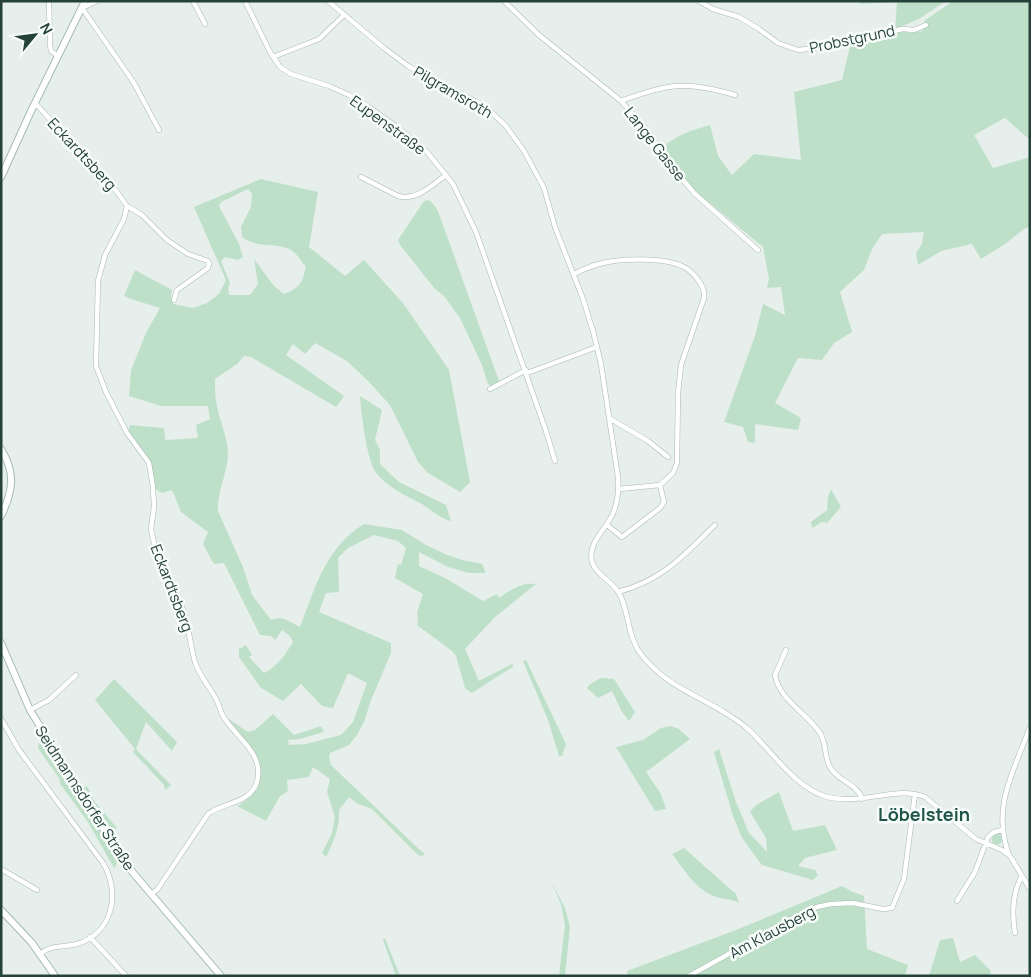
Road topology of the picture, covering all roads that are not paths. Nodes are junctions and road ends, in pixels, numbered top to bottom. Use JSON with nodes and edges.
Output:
{"nodes":[{"id":1,"x":49,"y":1,"type":"edge"},
{"id":2,"x":97,"y":1,"type":"edge"},
{"id":3,"x":192,"y":1,"type":"edge"},
{"id":4,"x":245,"y":1,"type":"edge"},
{"id":5,"x":328,"y":1,"type":"edge"},
{"id":6,"x":504,"y":1,"type":"edge"},
{"id":7,"x":699,"y":1,"type":"edge"},
{"id":8,"x":83,"y":5,"type":"edge"},
{"id":9,"x":344,"y":15,"type":"junction"},
{"id":10,"x":205,"y":24,"type":"dead end"},
{"id":11,"x":926,"y":24,"type":"dead end"},
{"id":12,"x":272,"y":55,"type":"junction"},
{"id":13,"x":58,"y":56,"type":"junction"},
{"id":14,"x":735,"y":95,"type":"dead end"},
{"id":15,"x":621,"y":101,"type":"junction"},
{"id":16,"x":35,"y":103,"type":"junction"},
{"id":17,"x":159,"y":130,"type":"dead end"},
{"id":18,"x":446,"y":175,"type":"junction"},
{"id":19,"x":1,"y":177,"type":"edge"},
{"id":20,"x":361,"y":177,"type":"dead end"},
{"id":21,"x":127,"y":206,"type":"junction"},
{"id":22,"x":758,"y":250,"type":"dead end"},
{"id":23,"x":574,"y":274,"type":"junction"},
{"id":24,"x":174,"y":300,"type":"dead end"},
{"id":25,"x":597,"y":346,"type":"junction"},
{"id":26,"x":526,"y":372,"type":"junction"},
{"id":27,"x":490,"y":389,"type":"dead end"},
{"id":28,"x":609,"y":418,"type":"junction"},
{"id":29,"x":1,"y":449,"type":"edge"},
{"id":30,"x":673,"y":460,"type":"junction"},
{"id":31,"x":555,"y":461,"type":"dead end"},
{"id":32,"x":660,"y":485,"type":"junction"},
{"id":33,"x":619,"y":489,"type":"junction"},
{"id":34,"x":1,"y":516,"type":"edge"},
{"id":35,"x":607,"y":525,"type":"junction"},
{"id":36,"x":715,"y":525,"type":"dead end"},
{"id":37,"x":618,"y":592,"type":"junction"},
{"id":38,"x":1,"y":643,"type":"edge"},
{"id":39,"x":786,"y":650,"type":"dead end"},
{"id":40,"x":76,"y":675,"type":"dead end"},
{"id":41,"x":30,"y":710,"type":"junction"},
{"id":42,"x":1,"y":719,"type":"edge"},
{"id":43,"x":1030,"y":728,"type":"edge"},
{"id":44,"x":915,"y":794,"type":"junction"},
{"id":45,"x":862,"y":799,"type":"junction"},
{"id":46,"x":1003,"y":830,"type":"junction"},
{"id":47,"x":986,"y":844,"type":"junction"},
{"id":48,"x":1010,"y":856,"type":"junction"},
{"id":49,"x":1,"y":869,"type":"edge"},
{"id":50,"x":1022,"y":876,"type":"junction"},
{"id":51,"x":1030,"y":889,"type":"edge"},
{"id":52,"x":36,"y":890,"type":"dead end"},
{"id":53,"x":151,"y":894,"type":"junction"},
{"id":54,"x":957,"y":901,"type":"dead end"},
{"id":55,"x":1,"y":910,"type":"edge"},
{"id":56,"x":1014,"y":934,"type":"dead end"},
{"id":57,"x":90,"y":937,"type":"junction"},
{"id":58,"x":40,"y":954,"type":"junction"},
{"id":59,"x":55,"y":976,"type":"edge"},
{"id":60,"x":126,"y":976,"type":"edge"},
{"id":61,"x":221,"y":976,"type":"edge"},
{"id":62,"x":689,"y":976,"type":"edge"}],
"edges":[{"from":1,"to":13,"type":"street"},
{"from":2,"to":8,"type":"street"},
{"from":3,"to":10,"type":"street"},
{"from":4,"to":12,"type":"street","name":"Eupenstraße"},
{"from":5,"to":9,"type":"street","name":"Pilgramsroth"},
{"from":6,"to":15,"type":"street","name":"Lange Gasse"},
{"from":7,"to":11,"type":"street","name":"Probstgrund"},
{"from":8,"to":13,"type":"street"},
{"from":8,"to":17,"type":"street"},
{"from":9,"to":12,"type":"street"},
{"from":9,"to":23,"type":"street","name":"Pilgramsroth"},
{"from":12,"to":18,"type":"street","name":"Eupenstraße"},
{"from":13,"to":16,"type":"street"},
{"from":14,"to":15,"type":"street"},
{"from":15,"to":22,"type":"street","name":"Lange Gasse"},
{"from":16,"to":19,"type":"street"},
{"from":16,"to":21,"type":"street","name":"Eckardtsberg"},
{"from":18,"to":20,"type":"street"},
{"from":18,"to":26,"type":"street","name":"Eupenstraße"},
{"from":21,"to":24,"type":"street","name":"Eckardtsberg"},
{"from":21,"to":53,"type":"street","name":"Eckardtsberg"},
{"from":23,"to":25,"type":"street","name":"Pilgramsroth"},
{"from":23,"to":30,"type":"street"},
{"from":25,"to":26,"type":"street"},
{"from":25,"to":28,"type":"street","name":"Pilgramsroth"},
{"from":26,"to":27,"type":"street"},
{"from":26,"to":31,"type":"street","name":"Eupenstraße"},
{"from":28,"to":30,"type":"street"},
{"from":28,"to":33,"type":"street","name":"Pilgramsroth"},
{"from":29,"to":34,"type":"street"},
{"from":30,"to":32,"type":"street"},
{"from":32,"to":33,"type":"street"},
{"from":32,"to":35,"type":"street"},
{"from":33,"to":35,"type":"street","name":"Pilgramsroth"},
{"from":35,"to":37,"type":"street","name":"Pilgramsroth"},
{"from":36,"to":37,"type":"street"},
{"from":37,"to":45,"type":"street"},
{"from":38,"to":41,"type":"street","name":"Seidmannsdorfer Straße"},
{"from":39,"to":45,"type":"street"},
{"from":40,"to":41,"type":"street","name":"Seidmannsdorfer Straße"},
{"from":41,"to":53,"type":"street","name":"Seidmannsdorfer Straße"},
{"from":42,"to":57,"type":"street"},
{"from":43,"to":46,"type":"street"},
{"from":44,"to":45,"type":"street"},
{"from":44,"to":47,"type":"street"},
{"from":44,"to":62,"type":"street","name":"Am Klausberg"},
{"from":46,"to":47,"type":"street"},
{"from":46,"to":48,"type":"street"},
{"from":47,"to":48,"type":"street"},
{"from":47,"to":54,"type":"street"},
{"from":48,"to":50,"type":"street"},
{"from":49,"to":52,"type":"street"},
{"from":50,"to":51,"type":"street"},
{"from":50,"to":56,"type":"street"},
{"from":53,"to":61,"type":"street","name":"Seidmannsdorfer Straße"},
{"from":55,"to":58,"type":"street"},
{"from":57,"to":58,"type":"street"},
{"from":57,"to":60,"type":"street"},
{"from":58,"to":59,"type":"street"}]}
